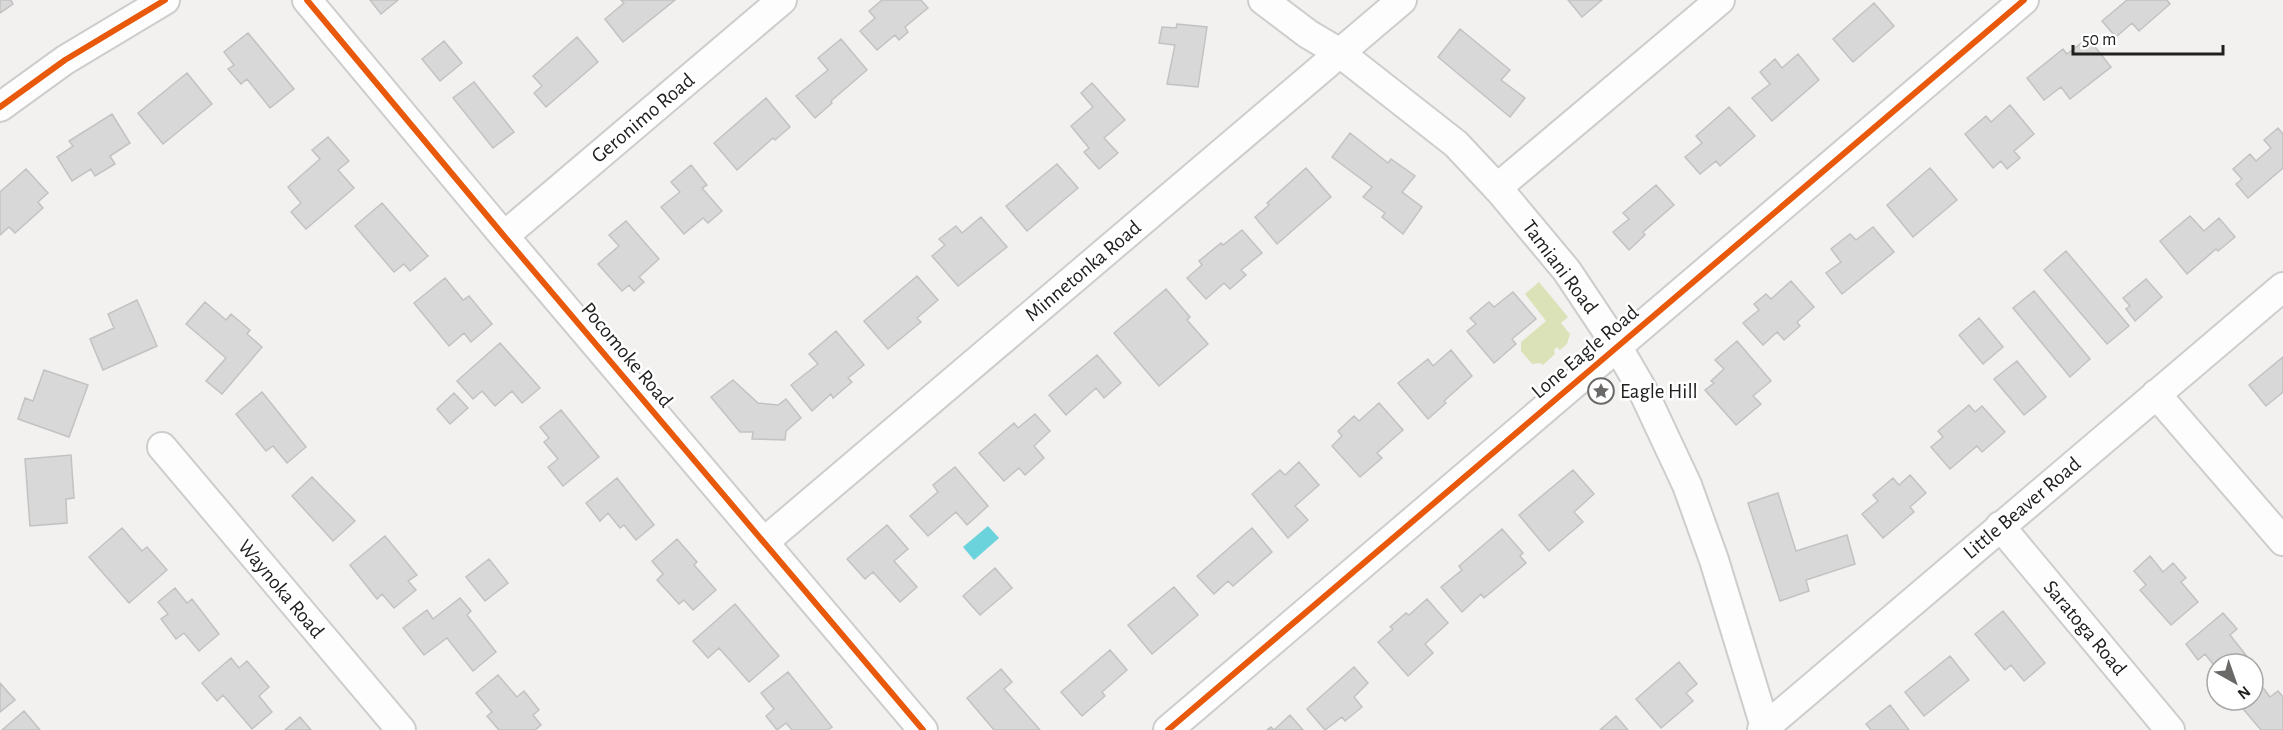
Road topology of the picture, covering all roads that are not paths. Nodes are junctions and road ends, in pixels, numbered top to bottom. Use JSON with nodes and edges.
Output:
{"nodes":[{"id":1,"x":165,"y":0,"type":"edge"},
{"id":2,"x":307,"y":0,"type":"edge"},
{"id":3,"x":782,"y":0,"type":"edge"},
{"id":4,"x":1263,"y":0,"type":"edge"},
{"id":5,"x":1402,"y":0,"type":"edge"},
{"id":6,"x":1720,"y":0,"type":"edge"},
{"id":7,"x":2024,"y":0,"type":"edge"},
{"id":8,"x":1340,"y":53,"type":"junction"},
{"id":9,"x":0,"y":107,"type":"edge"},
{"id":10,"x":1497,"y":188,"type":"junction"},
{"id":11,"x":504,"y":236,"type":"junction"},
{"id":12,"x":2283,"y":287,"type":"edge"},
{"id":13,"x":1617,"y":346,"type":"junction"},
{"id":14,"x":2156,"y":394,"type":"junction"},
{"id":15,"x":162,"y":447,"type":"dead end"},
{"id":16,"x":2000,"y":526,"type":"junction"},
{"id":17,"x":764,"y":542,"type":"junction"},
{"id":18,"x":2283,"y":542,"type":"edge"},
{"id":19,"x":1764,"y":729,"type":"edge"},
{"id":20,"x":401,"y":730,"type":"edge"},
{"id":21,"x":923,"y":730,"type":"edge"},
{"id":22,"x":1168,"y":730,"type":"edge"},
{"id":23,"x":2170,"y":730,"type":"edge"}],
"edges":[{"from":1,"to":9,"type":"street"},
{"from":2,"to":11,"type":"street","name":"Pocomoke Road"},
{"from":3,"to":11,"type":"street","name":"Geronimo Road"},
{"from":4,"to":8,"type":"street","name":"Tamiani Road"},
{"from":5,"to":8,"type":"street","name":"Minnetonka Road"},
{"from":6,"to":10,"type":"street"},
{"from":7,"to":13,"type":"street","name":"Lone Eagle Road"},
{"from":8,"to":10,"type":"street","name":"Tamiani Road"},
{"from":8,"to":17,"type":"street","name":"Minnetonka Road"},
{"from":10,"to":13,"type":"street","name":"Tamiani Road"},
{"from":11,"to":17,"type":"street","name":"Pocomoke Road"},
{"from":12,"to":14,"type":"street","name":"Little Beaver Road"},
{"from":13,"to":19,"type":"street","name":"Tamiani Road"},
{"from":13,"to":22,"type":"street","name":"Lone Eagle Road"},
{"from":14,"to":16,"type":"street","name":"Little Beaver Road"},
{"from":14,"to":18,"type":"street"},
{"from":15,"to":20,"type":"street","name":"Waynoka Road"},
{"from":16,"to":19,"type":"street","name":"Little Beaver Road"},
{"from":16,"to":23,"type":"street","name":"Saratoga Road"},
{"from":17,"to":21,"type":"street","name":"Pocomoke Road"}]}
